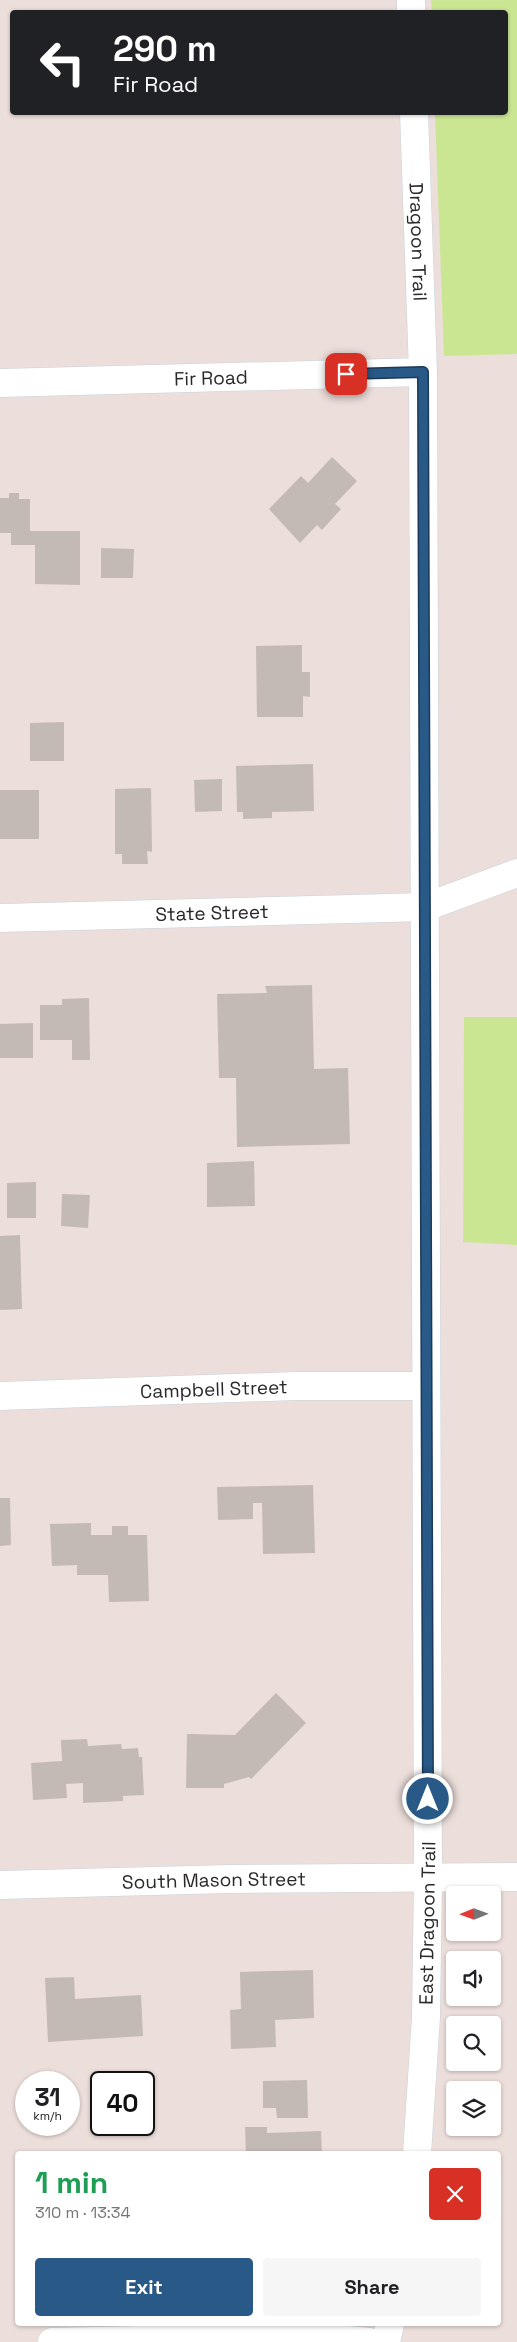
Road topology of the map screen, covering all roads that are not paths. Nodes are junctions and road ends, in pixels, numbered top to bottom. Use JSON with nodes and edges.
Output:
{"nodes":[{"id":1,"x":414,"y":115,"type":"edge"},
{"id":2,"x":423,"y":372,"type":"junction"},
{"id":3,"x":0,"y":383,"type":"edge"},
{"id":4,"x":517,"y":873,"type":"edge"},
{"id":5,"x":426,"y":907,"type":"junction"},
{"id":6,"x":0,"y":918,"type":"edge"},
{"id":7,"x":426,"y":1386,"type":"junction"},
{"id":8,"x":0,"y":1396,"type":"edge"},
{"id":9,"x":517,"y":1877,"type":"edge"},
{"id":10,"x":428,"y":1878,"type":"junction"},
{"id":11,"x":0,"y":1885,"type":"edge"},
{"id":12,"x":417,"y":2151,"type":"edge"},
{"id":13,"x":390,"y":2326,"type":"edge"},
{"id":14,"x":52,"y":2342,"type":"edge"},
{"id":15,"x":369,"y":2342,"type":"edge"},
{"id":16,"x":386,"y":2342,"type":"edge"}],
"edges":[{"from":1,"to":2,"type":"street","name":"Dragoon Trail"},
{"from":2,"to":3,"type":"street","name":"Fir Road"},
{"from":2,"to":5,"type":"street","name":"East Dragoon Trail"},
{"from":4,"to":5,"type":"street","name":"State Street"},
{"from":5,"to":6,"type":"street","name":"State Street"},
{"from":5,"to":7,"type":"street","name":"East Dragoon Trail"},
{"from":7,"to":8,"type":"street","name":"Campbell Street"},
{"from":7,"to":10,"type":"street","name":"East Dragoon Trail"},
{"from":9,"to":10,"type":"street","name":"South Mason Street"},
{"from":10,"to":11,"type":"street","name":"South Mason Street"},
{"from":10,"to":12,"type":"street","name":"East Dragoon Trail"},
{"from":13,"to":16,"type":"street"},
{"from":14,"to":15,"type":"street"}]}
